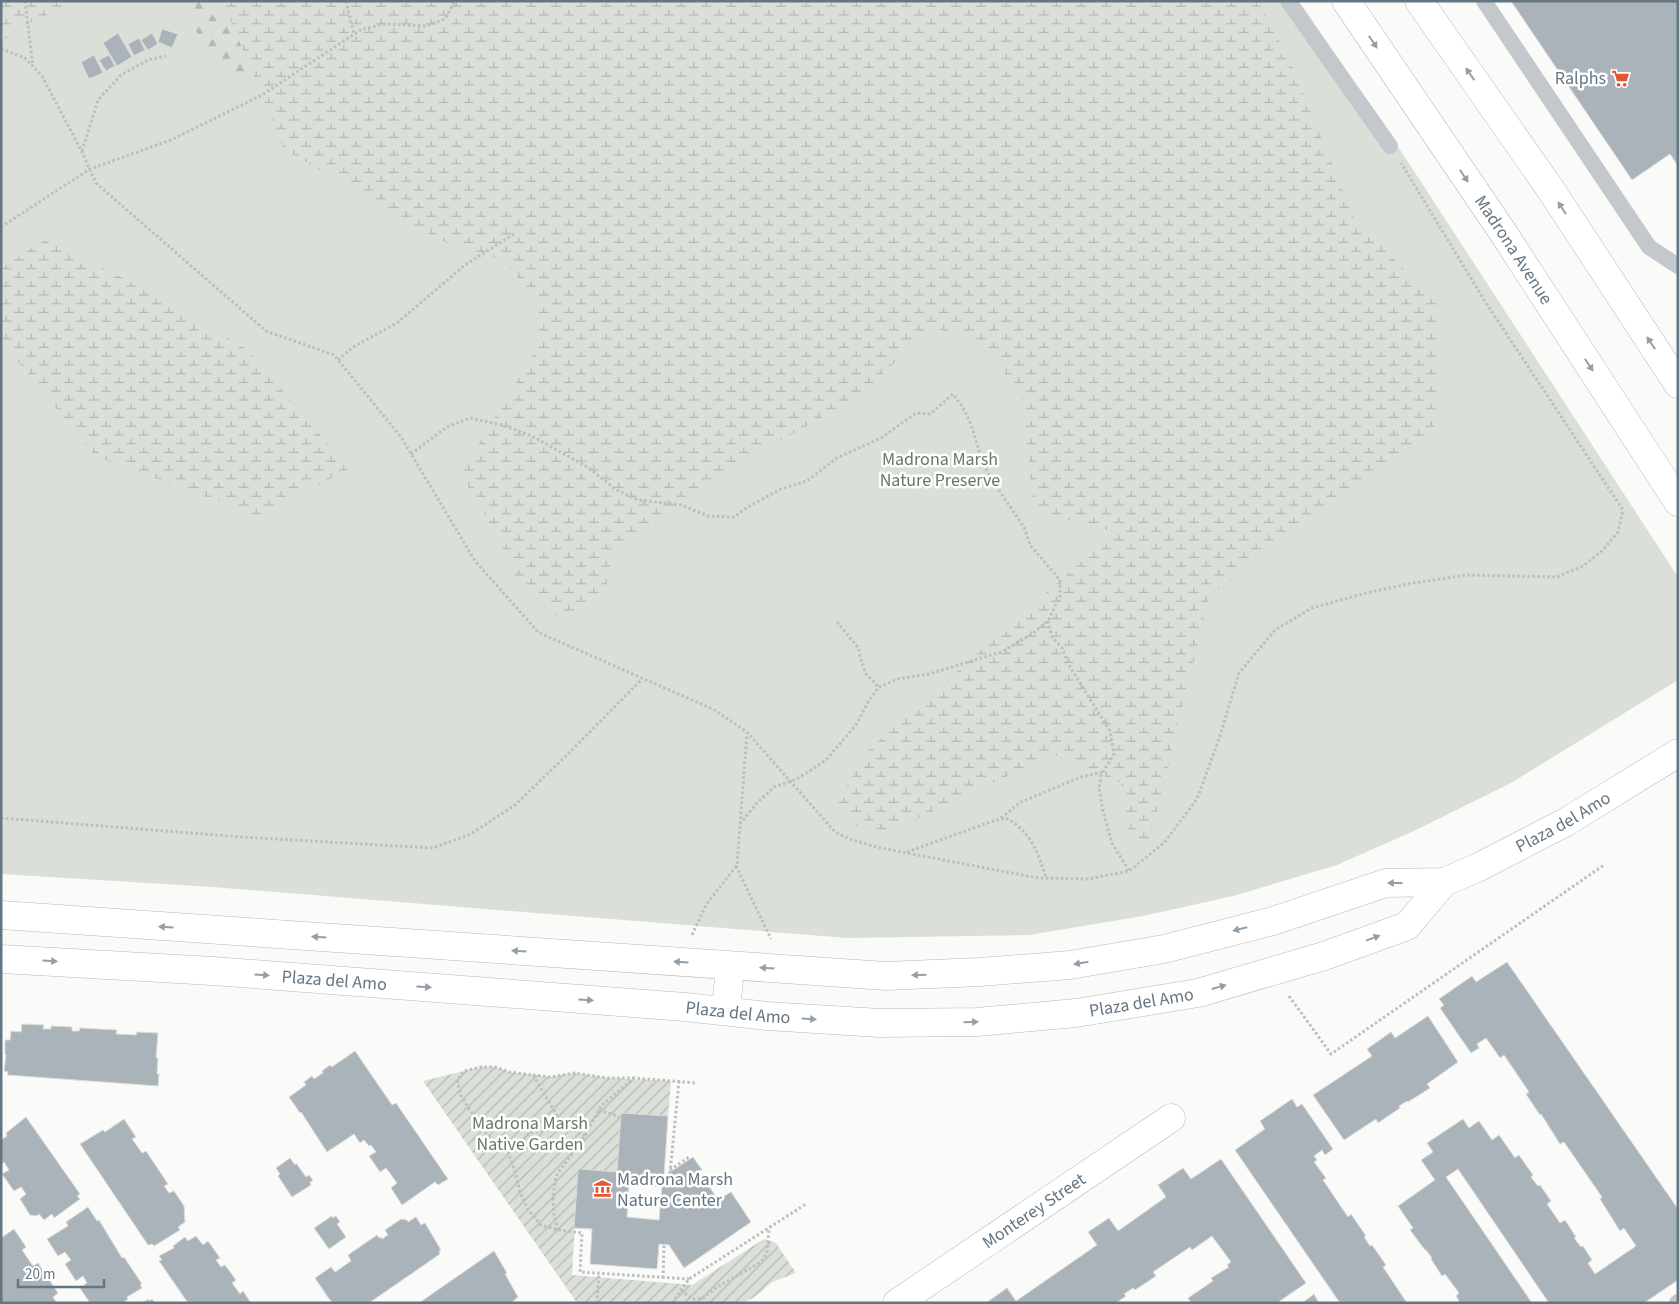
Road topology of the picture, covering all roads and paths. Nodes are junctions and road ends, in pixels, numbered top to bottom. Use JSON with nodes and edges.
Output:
{"nodes":[{"id":1,"x":25,"y":1,"type":"edge"},
{"id":2,"x":346,"y":1,"type":"edge"},
{"id":3,"x":455,"y":1,"type":"edge"},
{"id":4,"x":1288,"y":1,"type":"edge"},
{"id":5,"x":1346,"y":1,"type":"edge"},
{"id":6,"x":1420,"y":1,"type":"edge"},
{"id":7,"x":1484,"y":1,"type":"edge"},
{"id":8,"x":354,"y":34,"type":"junction"},
{"id":9,"x":1,"y":49,"type":"edge"},
{"id":10,"x":166,"y":56,"type":"dead end"},
{"id":11,"x":33,"y":67,"type":"junction"},
{"id":12,"x":1390,"y":146,"type":"joint"},
{"id":13,"x":82,"y":152,"type":"junction"},
{"id":14,"x":90,"y":168,"type":"junction"},
{"id":15,"x":1,"y":227,"type":"edge"},
{"id":16,"x":514,"y":234,"type":"dead end"},
{"id":17,"x":1678,"y":266,"type":"edge"},
{"id":18,"x":338,"y":360,"type":"junction"},
{"id":19,"x":1678,"y":384,"type":"edge"},
{"id":20,"x":411,"y":454,"type":"junction"},
{"id":21,"x":1678,"y":502,"type":"edge"},
{"id":22,"x":1048,"y":621,"type":"junction"},
{"id":23,"x":837,"y":622,"type":"dead end"},
{"id":24,"x":642,"y":679,"type":"junction"},
{"id":25,"x":879,"y":687,"type":"junction"},
{"id":26,"x":747,"y":732,"type":"junction"},
{"id":27,"x":1678,"y":753,"type":"edge"},
{"id":28,"x":1104,"y":771,"type":"junction"},
{"id":29,"x":790,"y":781,"type":"junction"},
{"id":30,"x":1,"y":818,"type":"edge"},
{"id":31,"x":1001,"y":819,"type":"junction"},
{"id":32,"x":740,"y":824,"type":"junction"},
{"id":33,"x":907,"y":853,"type":"junction"},
{"id":34,"x":1604,"y":865,"type":"dead end"},
{"id":35,"x":736,"y":866,"type":"junction"},
{"id":36,"x":1129,"y":871,"type":"junction"},
{"id":37,"x":1046,"y":878,"type":"junction"},
{"id":38,"x":1444,"y":882,"type":"junction"},
{"id":39,"x":1,"y":914,"type":"edge"},
{"id":40,"x":215,"y":930,"type":"junction"},
{"id":41,"x":691,"y":937,"type":"dead end"},
{"id":42,"x":772,"y":942,"type":"dead end"},
{"id":43,"x":1,"y":959,"type":"edge"},
{"id":44,"x":730,"y":966,"type":"junction"},
{"id":45,"x":213,"y":971,"type":"junction"},
{"id":46,"x":1289,"y":996,"type":"dead end"},
{"id":47,"x":726,"y":1012,"type":"junction"},
{"id":48,"x":533,"y":1075,"type":"junction"},
{"id":49,"x":634,"y":1078,"type":"junction"},
{"id":50,"x":679,"y":1081,"type":"junction"},
{"id":51,"x":696,"y":1083,"type":"dead end"},
{"id":52,"x":599,"y":1110,"type":"junction"},
{"id":53,"x":620,"y":1117,"type":"dead end"},
{"id":54,"x":1171,"y":1118,"type":"dead end"},
{"id":55,"x":562,"y":1124,"type":"junction"},
{"id":56,"x":585,"y":1136,"type":"junction"},
{"id":57,"x":507,"y":1150,"type":"junction"},
{"id":58,"x":689,"y":1157,"type":"dead end"},
{"id":59,"x":806,"y":1204,"type":"dead end"},
{"id":60,"x":769,"y":1228,"type":"junction"},
{"id":61,"x":558,"y":1230,"type":"junction"},
{"id":62,"x":664,"y":1244,"type":"dead end"},
{"id":63,"x":599,"y":1273,"type":"junction"},
{"id":64,"x":663,"y":1278,"type":"junction"},
{"id":65,"x":689,"y":1279,"type":"junction"},
{"id":66,"x":681,"y":1290,"type":"junction"},
{"id":67,"x":597,"y":1303,"type":"edge"},
{"id":68,"x":672,"y":1303,"type":"edge"},
{"id":69,"x":897,"y":1303,"type":"edge"}],
"edges":[{"from":1,"to":11,"type":"path"},
{"from":2,"to":8,"type":"path"},
{"from":3,"to":8,"type":"path"},
{"from":4,"to":12,"type":"lane"},
{"from":5,"to":21,"type":"main road","name":"Madrona Avenue","one_way":true},
{"from":19,"to":6,"type":"main road","one_way":true},
{"from":7,"to":17,"type":"lane"},
{"from":8,"to":14,"type":"path"},
{"from":9,"to":11,"type":"path"},
{"from":10,"to":13,"type":"path"},
{"from":11,"to":13,"type":"path"},
{"from":12,"to":36,"type":"path"},
{"from":13,"to":14,"type":"path"},
{"from":14,"to":15,"type":"path"},
{"from":14,"to":18,"type":"path"},
{"from":16,"to":18,"type":"path"},
{"from":18,"to":20,"type":"path"},
{"from":20,"to":22,"type":"path"},
{"from":20,"to":24,"type":"path"},
{"from":22,"to":25,"type":"path"},
{"from":22,"to":28,"type":"path"},
{"from":23,"to":25,"type":"path"},
{"from":24,"to":26,"type":"path"},
{"from":24,"to":30,"type":"path"},
{"from":25,"to":29,"type":"path"},
{"from":26,"to":29,"type":"path"},
{"from":26,"to":32,"type":"path"},
{"from":27,"to":38,"type":"main road","name":"Plaza del Amo"},
{"from":28,"to":31,"type":"path"},
{"from":28,"to":36,"type":"path"},
{"from":29,"to":32,"type":"path"},
{"from":29,"to":33,"type":"path"},
{"from":31,"to":33,"type":"path"},
{"from":31,"to":37,"type":"path"},
{"from":32,"to":35,"type":"path"},
{"from":33,"to":37,"type":"path"},
{"from":34,"to":46,"type":"path"},
{"from":35,"to":41,"type":"path"},
{"from":35,"to":42,"type":"path"},
{"from":36,"to":37,"type":"path"},
{"from":38,"to":44,"type":"main road","name":"Plaza del Amo","one_way":true},
{"from":47,"to":38,"type":"main road","name":"Plaza del Amo","one_way":true},
{"from":40,"to":39,"type":"main road","name":"Plaza del Amo","one_way":true},
{"from":44,"to":40,"type":"main road","name":"Plaza del Amo","one_way":true},
{"from":40,"to":45,"type":"main road"},
{"from":43,"to":45,"type":"main road","name":"Plaza del Amo","one_way":true},
{"from":44,"to":47,"type":"main road"},
{"from":45,"to":47,"type":"main road","name":"Plaza del Amo","one_way":true},
{"from":48,"to":49,"type":"path"},
{"from":48,"to":55,"type":"path"},
{"from":48,"to":57,"type":"path"},
{"from":49,"to":50,"type":"path"},
{"from":49,"to":52,"type":"path"},
{"from":50,"to":51,"type":"path"},
{"from":50,"to":58,"type":"path"},
{"from":52,"to":53,"type":"path"},
{"from":52,"to":56,"type":"path"},
{"from":54,"to":69,"type":"main road","name":"Monterey Street"},
{"from":55,"to":56,"type":"path"},
{"from":55,"to":57,"type":"path"},
{"from":56,"to":61,"type":"path"},
{"from":57,"to":61,"type":"path"},
{"from":59,"to":60,"type":"path"},
{"from":60,"to":65,"type":"path"},
{"from":60,"to":66,"type":"path"},
{"from":61,"to":63,"type":"path"},
{"from":62,"to":64,"type":"path"},
{"from":63,"to":64,"type":"path"},
{"from":63,"to":67,"type":"path"},
{"from":64,"to":65,"type":"path"},
{"from":65,"to":66,"type":"path"},
{"from":66,"to":68,"type":"path"}]}
